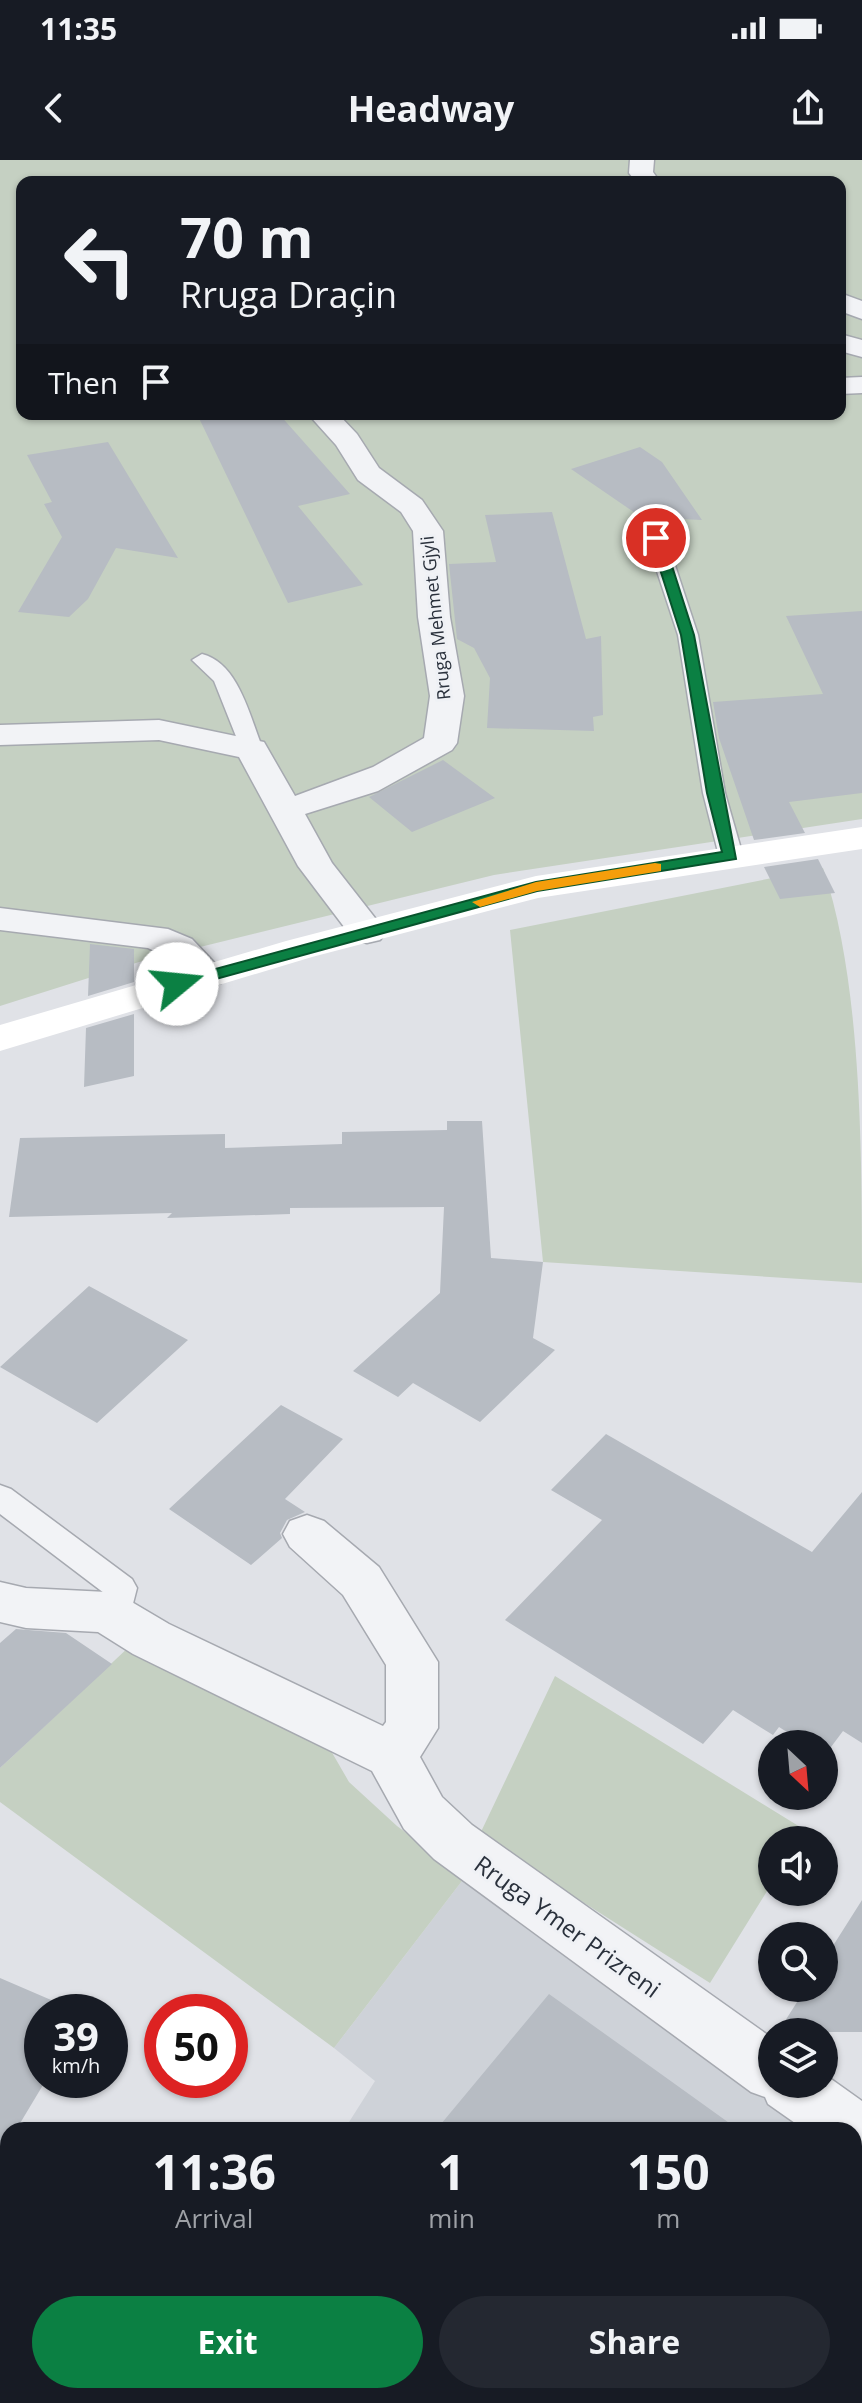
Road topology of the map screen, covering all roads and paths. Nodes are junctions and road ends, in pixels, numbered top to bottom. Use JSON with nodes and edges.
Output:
{"nodes":[{"id":1,"x":328,"y":420,"type":"edge"},
{"id":2,"x":656,"y":538,"type":"dead end"},
{"id":3,"x":202,"y":660,"type":"dead end"},
{"id":4,"x":0,"y":735,"type":"edge"},
{"id":5,"x":252,"y":749,"type":"junction"},
{"id":6,"x":285,"y":809,"type":"junction"},
{"id":7,"x":862,"y":838,"type":"edge"},
{"id":8,"x":731,"y":856,"type":"junction"},
{"id":9,"x":0,"y":919,"type":"edge"},
{"id":10,"x":367,"y":932,"type":"junction"},
{"id":11,"x":207,"y":975,"type":"junction"},
{"id":12,"x":0,"y":1038,"type":"edge"},
{"id":13,"x":0,"y":1497,"type":"edge"},
{"id":14,"x":307,"y":1534,"type":"dead end"},
{"id":15,"x":0,"y":1602,"type":"edge"},
{"id":16,"x":116,"y":1618,"type":"junction"},
{"id":17,"x":391,"y":1755,"type":"junction"},
{"id":18,"x":758,"y":2062,"type":"edge"},
{"id":19,"x":809,"y":2098,"type":"edge"},
{"id":20,"x":843,"y":2122,"type":"edge"}],
"edges":[{"from":1,"to":6,"type":"street","name":"Rruga Mehmet Gjyli"},
{"from":2,"to":8,"type":"lane"},
{"from":3,"to":5,"type":"lane"},
{"from":4,"to":5,"type":"street"},
{"from":5,"to":6,"type":"street"},
{"from":6,"to":10,"type":"street"},
{"from":7,"to":8,"type":"main road"},
{"from":8,"to":10,"type":"main road"},
{"from":9,"to":11,"type":"street"},
{"from":10,"to":11,"type":"main road"},
{"from":11,"to":12,"type":"main road"},
{"from":13,"to":16,"type":"lane"},
{"from":14,"to":17,"type":"street"},
{"from":15,"to":16,"type":"street"},
{"from":16,"to":17,"type":"street"},
{"from":17,"to":18,"type":"street","name":"Rruga Ymer Prizreni"},
{"from":19,"to":20,"type":"street"}]}
